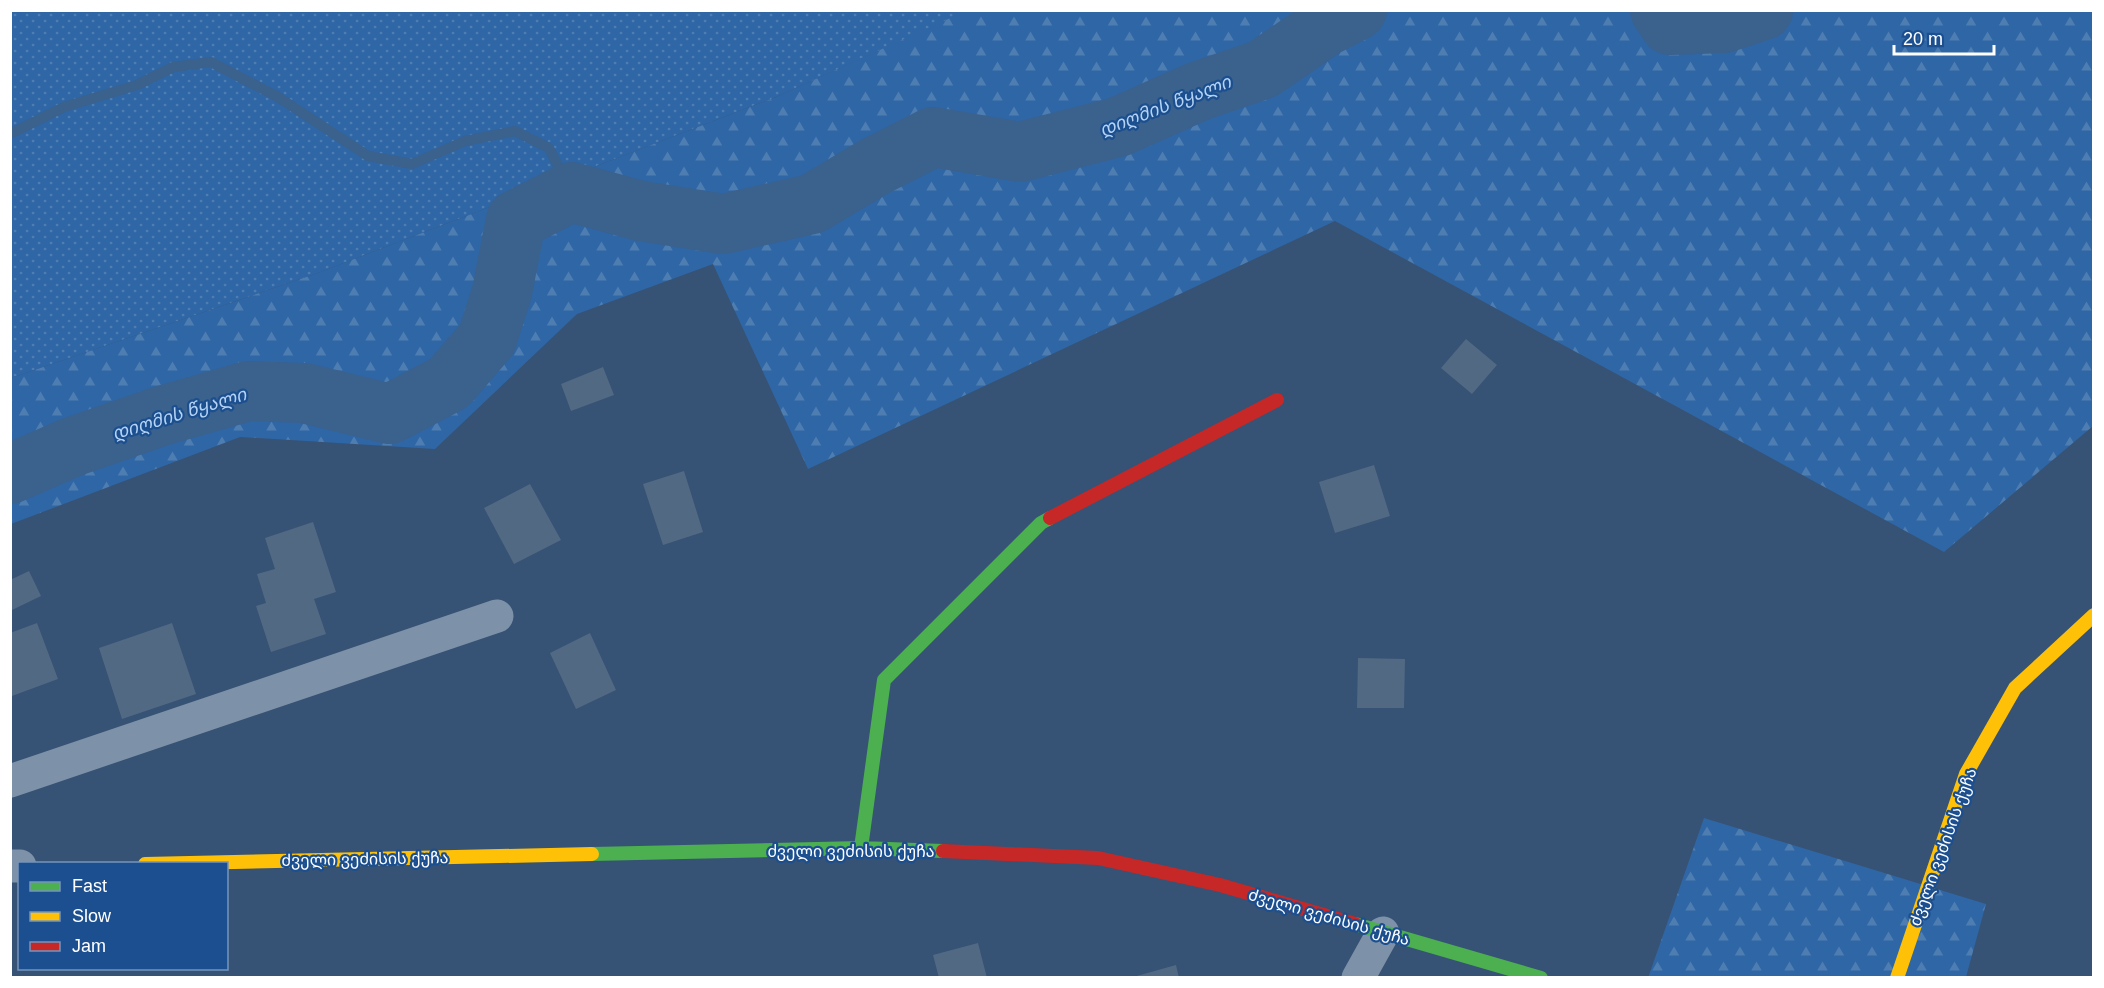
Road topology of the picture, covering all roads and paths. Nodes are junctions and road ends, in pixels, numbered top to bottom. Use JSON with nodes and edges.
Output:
{"nodes":[{"id":1,"x":1277,"y":400,"type":"dead end"},
{"id":2,"x":2094,"y":615,"type":"edge"},
{"id":3,"x":497,"y":616,"type":"dead end"},
{"id":4,"x":10,"y":781,"type":"edge"},
{"id":5,"x":861,"y":848,"type":"junction"},
{"id":6,"x":228,"y":862,"type":"edge"},
{"id":7,"x":1383,"y":933,"type":"junction"},
{"id":8,"x":1358,"y":978,"type":"edge"},
{"id":9,"x":1541,"y":978,"type":"edge"},
{"id":10,"x":1897,"y":978,"type":"edge"}],
"edges":[{"from":1,"to":5,"type":"street"},
{"from":2,"to":10,"type":"street","name":"ძველი ვეძისის ქუჩა"},
{"from":3,"to":4,"type":"street"},
{"from":5,"to":6,"type":"street","name":"ძველი ვეძისის ქუჩა"},
{"from":5,"to":7,"type":"street","name":"ძველი ვეძისის ქუჩა"},
{"from":7,"to":8,"type":"street"},
{"from":7,"to":9,"type":"street","name":"ძველი ვეძისის ქუჩა"}]}
